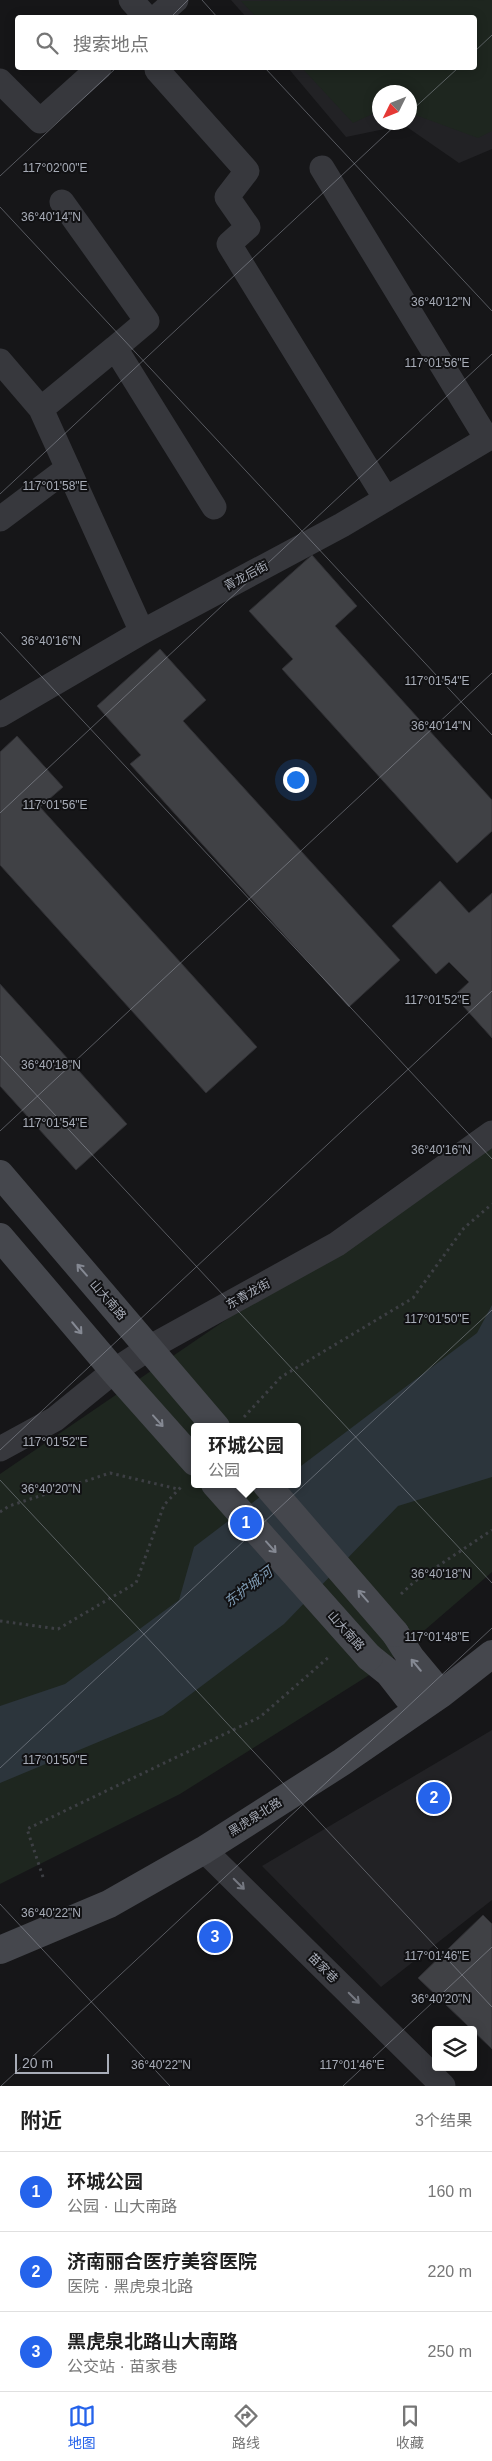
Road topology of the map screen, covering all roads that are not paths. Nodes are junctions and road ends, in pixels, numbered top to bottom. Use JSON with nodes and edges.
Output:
{"nodes":[{"id":1,"x":132,"y":0,"type":"edge"},
{"id":2,"x":176,"y":0,"type":"edge"},
{"id":3,"x":144,"y":15,"type":"edge"},
{"id":4,"x":159,"y":15,"type":"edge"},
{"id":5,"x":98,"y":70,"type":"edge"},
{"id":6,"x":157,"y":70,"type":"dead end"},
{"id":7,"x":0,"y":81,"type":"edge"},
{"id":8,"x":322,"y":168,"type":"dead end"},
{"id":9,"x":62,"y":202,"type":"dead end"},
{"id":10,"x":115,"y":348,"type":"junction"},
{"id":11,"x":0,"y":361,"type":"edge"},
{"id":12,"x":41,"y":409,"type":"junction"},
{"id":13,"x":489,"y":438,"type":"edge"},
{"id":14,"x":68,"y":468,"type":"junction"},
{"id":15,"x":386,"y":499,"type":"junction"},
{"id":16,"x":214,"y":507,"type":"dead end"},
{"id":17,"x":0,"y":519,"type":"edge"},
{"id":18,"x":142,"y":632,"type":"junction"},
{"id":19,"x":0,"y":715,"type":"edge"},
{"id":20,"x":492,"y":1133,"type":"edge"},
{"id":21,"x":0,"y":1174,"type":"edge"},
{"id":22,"x":0,"y":1237,"type":"edge"},
{"id":23,"x":154,"y":1354,"type":"junction"},
{"id":24,"x":120,"y":1378,"type":"junction"},
{"id":25,"x":229,"y":1423,"type":"edge"},
{"id":26,"x":0,"y":1449,"type":"edge"},
{"id":27,"x":190,"y":1472,"type":"edge"},
{"id":28,"x":219,"y":1488,"type":"edge"},
{"id":29,"x":269,"y":1488,"type":"edge"},
{"id":30,"x":492,"y":1654,"type":"edge"},
{"id":31,"x":441,"y":1694,"type":"junction"},
{"id":32,"x":418,"y":1710,"type":"junction"},
{"id":33,"x":204,"y":1850,"type":"junction"},
{"id":34,"x":0,"y":1950,"type":"edge"},
{"id":35,"x":442,"y":2086,"type":"edge"}],
"edges":[{"from":1,"to":3,"type":"street"},
{"from":2,"to":4,"type":"street"},
{"from":5,"to":7,"type":"street"},
{"from":6,"to":15,"type":"street"},
{"from":8,"to":13,"type":"street"},
{"from":9,"to":10,"type":"street"},
{"from":10,"to":12,"type":"street"},
{"from":10,"to":16,"type":"street"},
{"from":11,"to":12,"type":"street"},
{"from":12,"to":14,"type":"street"},
{"from":13,"to":15,"type":"street","name":"青龙后街"},
{"from":14,"to":17,"type":"street"},
{"from":14,"to":18,"type":"street"},
{"from":15,"to":18,"type":"street","name":"青龙后街"},
{"from":18,"to":19,"type":"street","name":"青龙后街"},
{"from":20,"to":23,"type":"street","name":"东青龙街"},
{"from":23,"to":21,"type":"main road","name":"山大南路","one_way":true},
{"from":22,"to":24,"type":"main road","one_way":true},
{"from":23,"to":24,"type":"street","name":"东青龙街"},
{"from":23,"to":25,"type":"main road","name":"山大南路"},
{"from":24,"to":26,"type":"street","name":"东青龙街"},
{"from":24,"to":27,"type":"main road","one_way":true},
{"from":28,"to":32,"type":"main road","name":"山大南路","one_way":true,"bridge":true},
{"from":31,"to":29,"type":"main road","one_way":true,"bridge":true},
{"from":30,"to":31,"type":"main road","name":"黑虎泉北路"},
{"from":31,"to":32,"type":"main road","name":"黑虎泉北路"},
{"from":32,"to":33,"type":"main road","name":"黑虎泉北路"},
{"from":33,"to":34,"type":"main road","name":"黑虎泉北路"},
{"from":33,"to":35,"type":"street","name":"苗家巷","one_way":true}]}
